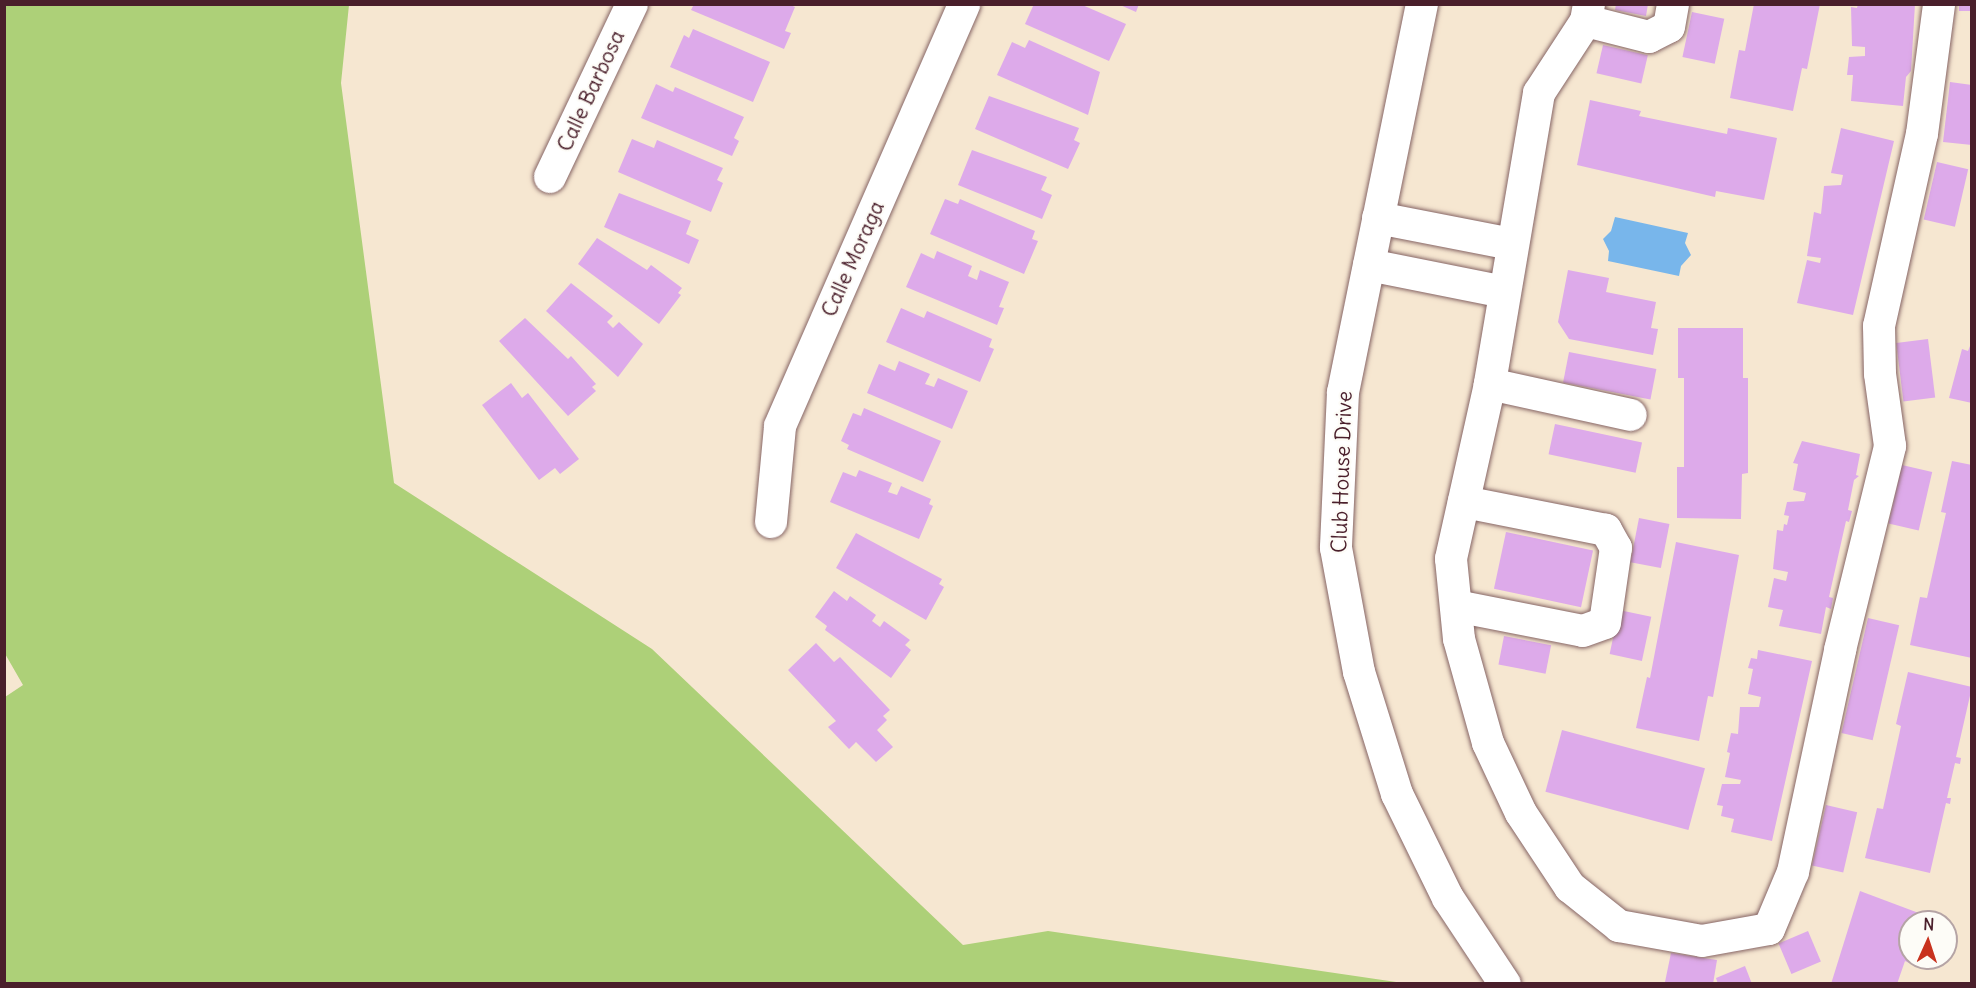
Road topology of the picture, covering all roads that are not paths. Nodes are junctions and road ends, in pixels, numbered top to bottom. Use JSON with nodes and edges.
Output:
{"nodes":[{"id":1,"x":632,"y":4,"type":"edge"},
{"id":2,"x":964,"y":4,"type":"edge"},
{"id":3,"x":1422,"y":4,"type":"edge"},
{"id":4,"x":1673,"y":4,"type":"edge"},
{"id":5,"x":1940,"y":4,"type":"edge"},
{"id":6,"x":1587,"y":13,"type":"edge"},
{"id":7,"x":550,"y":177,"type":"dead end"},
{"id":8,"x":1378,"y":218,"type":"junction"},
{"id":9,"x":1512,"y":244,"type":"junction"},
{"id":10,"x":1369,"y":265,"type":"junction"},
{"id":11,"x":1504,"y":292,"type":"junction"},
{"id":12,"x":1490,"y":384,"type":"junction"},
{"id":13,"x":1630,"y":415,"type":"dead end"},
{"id":14,"x":1464,"y":502,"type":"junction"},
{"id":15,"x":771,"y":522,"type":"dead end"},
{"id":16,"x":1456,"y":606,"type":"junction"},
{"id":17,"x":1505,"y":984,"type":"edge"}],
"edges":[{"from":1,"to":7,"type":"street","name":"Calle Barbosa"},
{"from":2,"to":15,"type":"street","name":"Calle Moraga"},
{"from":3,"to":8,"type":"street","name":"Club House Drive"},
{"from":4,"to":6,"type":"street"},
{"from":5,"to":16,"type":"street"},
{"from":6,"to":9,"type":"street"},
{"from":8,"to":9,"type":"street"},
{"from":8,"to":10,"type":"street","name":"Club House Drive"},
{"from":9,"to":11,"type":"street"},
{"from":10,"to":11,"type":"street"},
{"from":10,"to":17,"type":"street","name":"Club House Drive"},
{"from":11,"to":12,"type":"street"},
{"from":12,"to":13,"type":"street"},
{"from":12,"to":14,"type":"street"},
{"from":14,"to":16,"type":"street"},
{"from":14,"to":16,"type":"street"}]}
